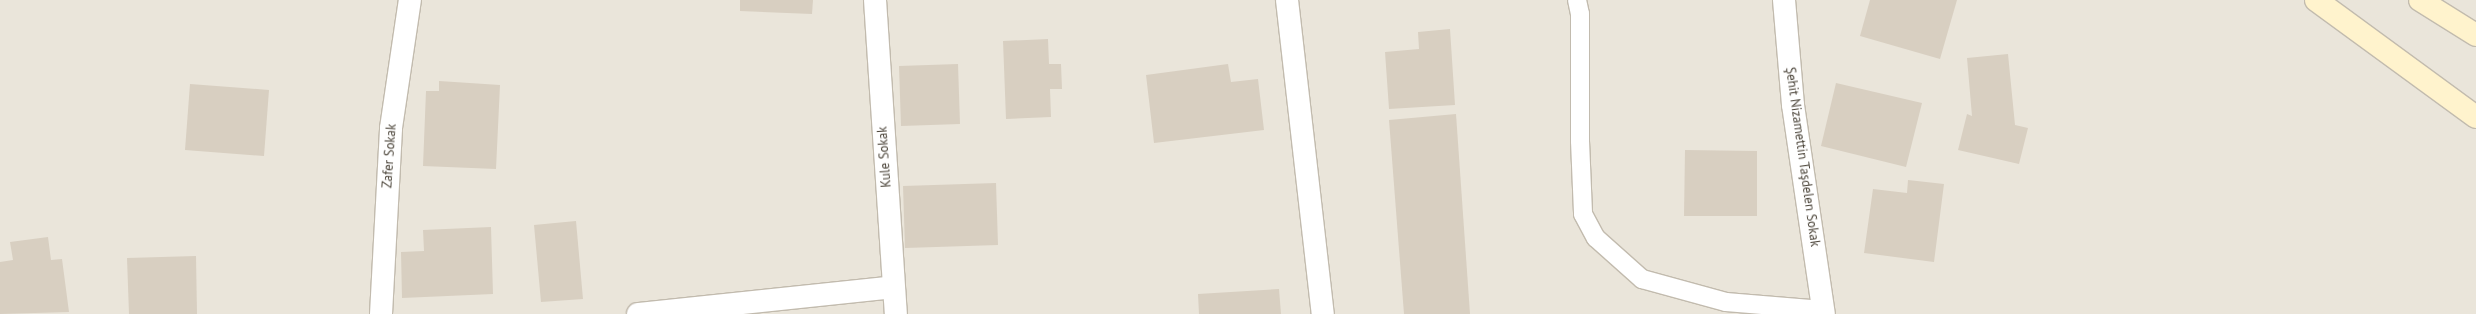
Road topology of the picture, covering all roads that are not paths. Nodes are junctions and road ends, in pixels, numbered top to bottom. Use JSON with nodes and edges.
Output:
{"nodes":[{"id":1,"x":410,"y":0,"type":"edge"},
{"id":2,"x":875,"y":0,"type":"edge"},
{"id":3,"x":1287,"y":0,"type":"edge"},
{"id":4,"x":1577,"y":0,"type":"edge"},
{"id":5,"x":1784,"y":0,"type":"edge"},
{"id":6,"x":2316,"y":0,"type":"edge"},
{"id":7,"x":2420,"y":0,"type":"edge"},
{"id":8,"x":2476,"y":35,"type":"edge"},
{"id":9,"x":2476,"y":117,"type":"edge"},
{"id":10,"x":893,"y":287,"type":"junction"},
{"id":11,"x":1824,"y":312,"type":"edge"},
{"id":12,"x":381,"y":314,"type":"edge"},
{"id":13,"x":638,"y":314,"type":"edge"},
{"id":14,"x":896,"y":314,"type":"edge"},
{"id":15,"x":1323,"y":314,"type":"edge"}],
"edges":[{"from":1,"to":12,"type":"street","name":"Zafer Sokak"},
{"from":2,"to":10,"type":"street","name":"Kule Sokak"},
{"from":3,"to":15,"type":"street"},
{"from":4,"to":11,"type":"lane"},
{"from":5,"to":11,"type":"street","name":"Şehit Nizamettin Taşdelen Sokak"},
{"from":6,"to":9,"type":"main road"},
{"from":7,"to":8,"type":"main road"},
{"from":10,"to":13,"type":"street"},
{"from":10,"to":14,"type":"street","name":"Kule Sokak"}]}
